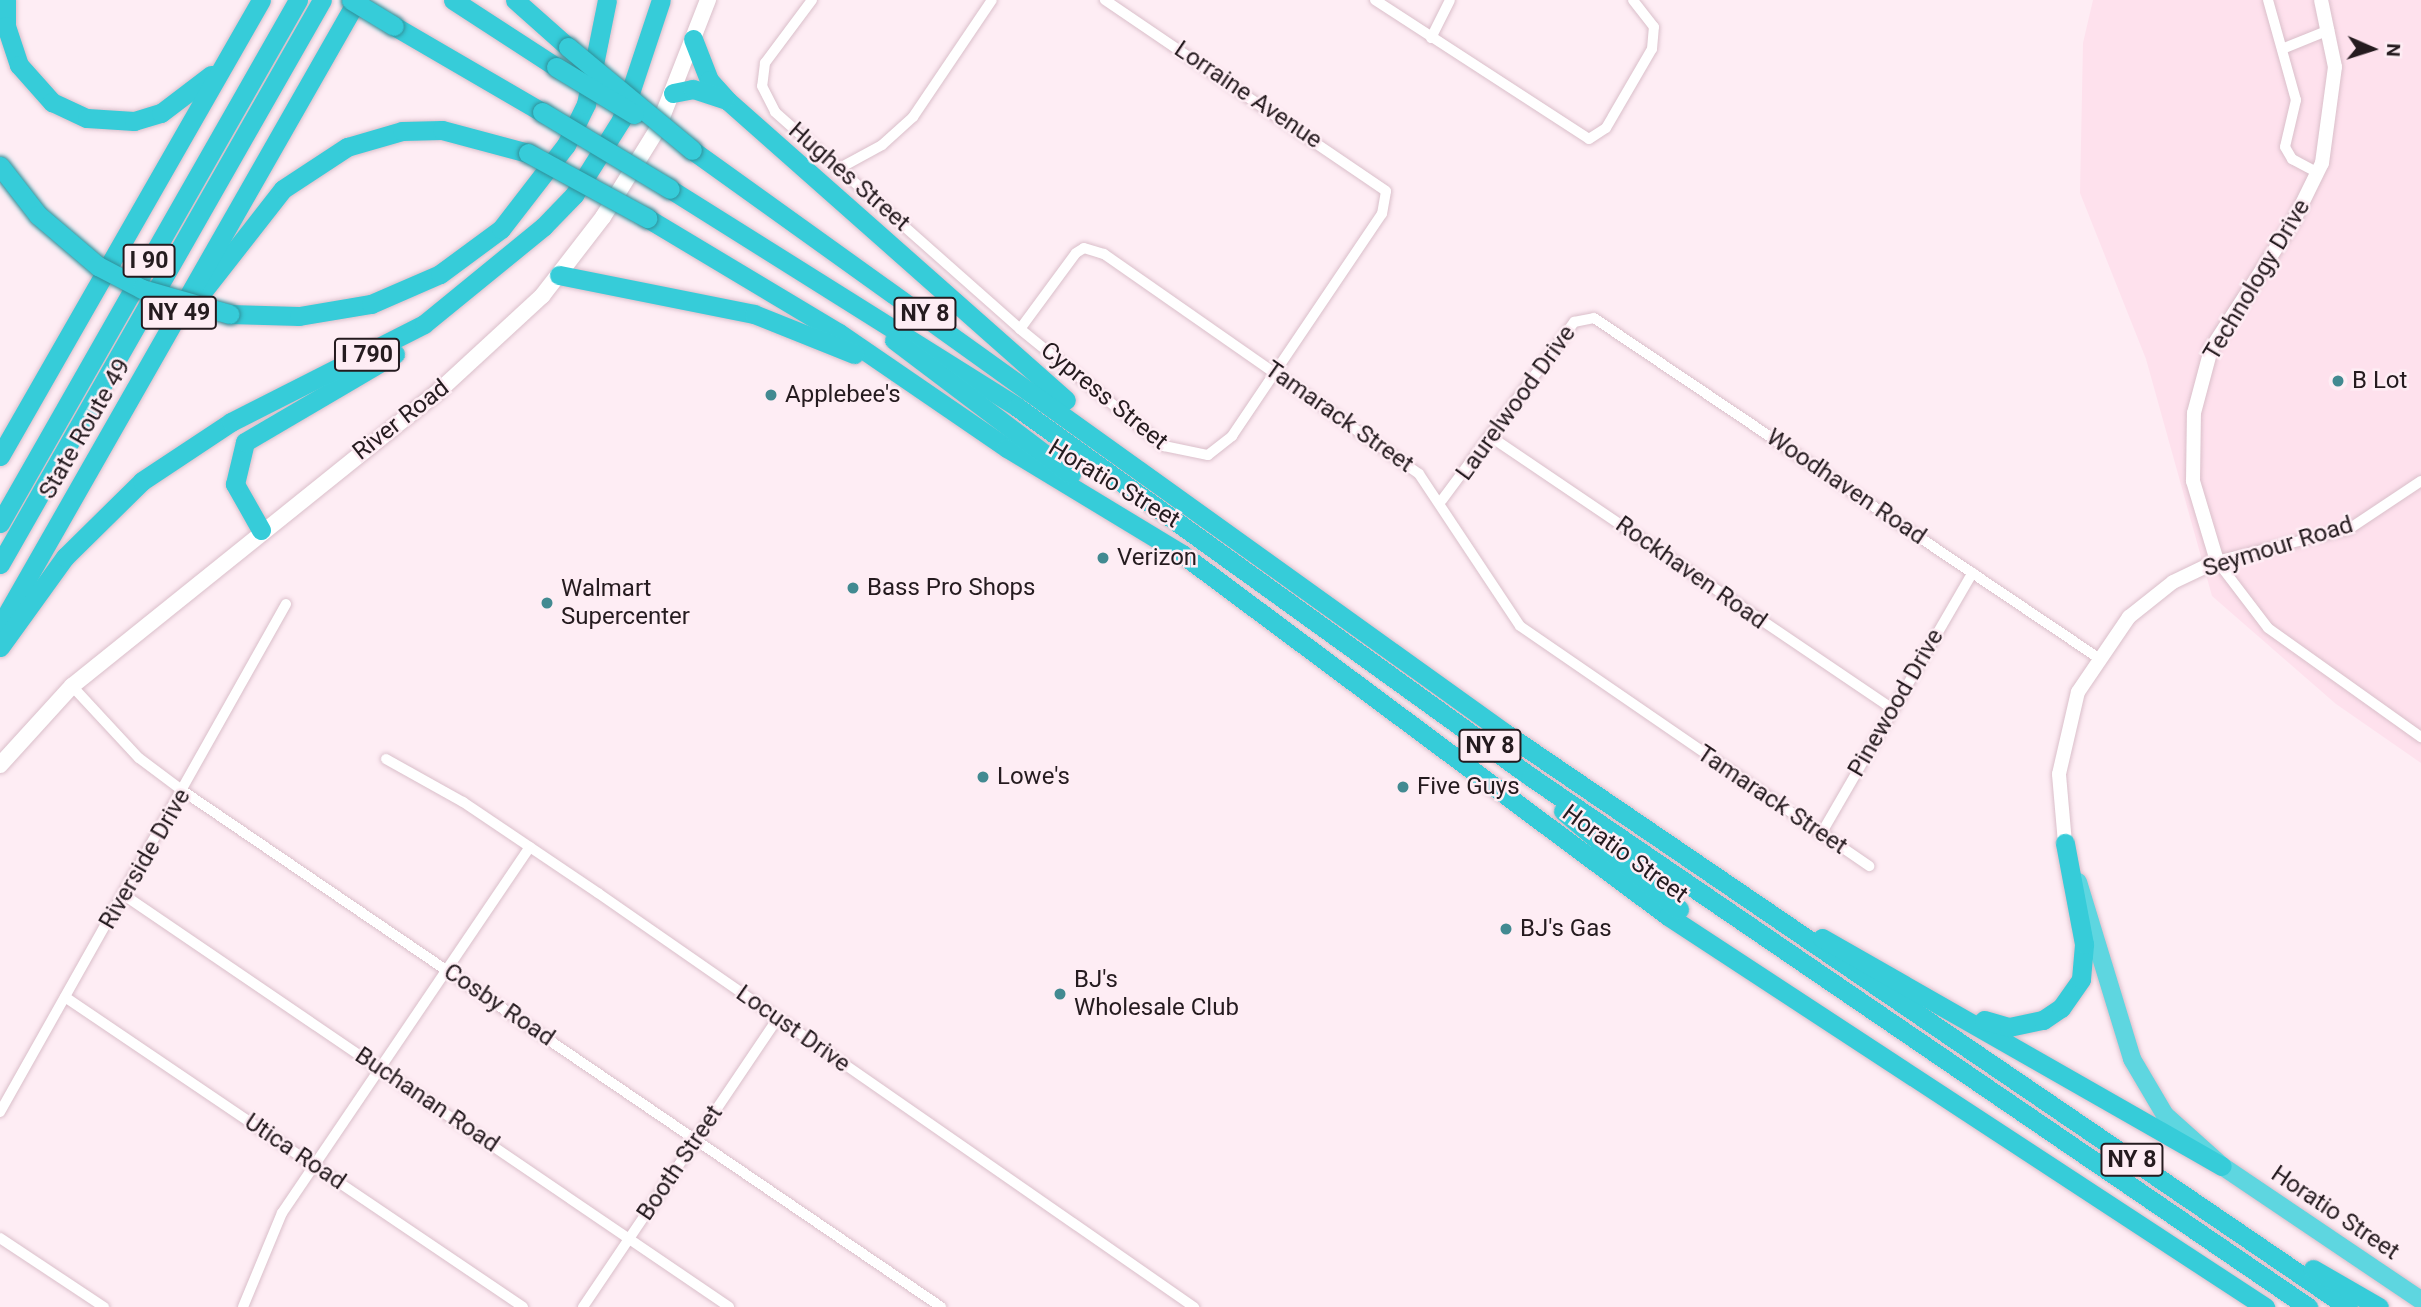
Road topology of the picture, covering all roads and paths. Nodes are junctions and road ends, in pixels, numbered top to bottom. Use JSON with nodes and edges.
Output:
{"nodes":[{"id":1,"x":6,"y":0,"type":"edge"},
{"id":2,"x":261,"y":0,"type":"edge"},
{"id":3,"x":298,"y":0,"type":"edge"},
{"id":4,"x":322,"y":0,"type":"edge"},
{"id":5,"x":351,"y":0,"type":"edge"},
{"id":6,"x":358,"y":0,"type":"edge"},
{"id":7,"x":453,"y":0,"type":"edge"},
{"id":8,"x":515,"y":0,"type":"edge"},
{"id":9,"x":607,"y":0,"type":"edge"},
{"id":10,"x":661,"y":0,"type":"edge"},
{"id":11,"x":708,"y":0,"type":"edge"},
{"id":12,"x":812,"y":0,"type":"edge"},
{"id":13,"x":992,"y":0,"type":"edge"},
{"id":14,"x":1105,"y":0,"type":"edge"},
{"id":15,"x":1375,"y":0,"type":"edge"},
{"id":16,"x":1450,"y":0,"type":"edge"},
{"id":17,"x":1633,"y":0,"type":"edge"},
{"id":18,"x":2268,"y":0,"type":"edge"},
{"id":19,"x":2321,"y":0,"type":"edge"},
{"id":20,"x":2329,"y":30,"type":"junction"},
{"id":21,"x":1431,"y":38,"type":"junction"},
{"id":22,"x":694,"y":39,"type":"junction"},
{"id":23,"x":2282,"y":49,"type":"junction"},
{"id":24,"x":225,"y":63,"type":"junction"},
{"id":25,"x":673,"y":93,"type":"junction"},
{"id":26,"x":728,"y":101,"type":"junction"},
{"id":27,"x":692,"y":149,"type":"junction"},
{"id":28,"x":0,"y":166,"type":"edge"},
{"id":29,"x":838,"y":169,"type":"junction"},
{"id":30,"x":2318,"y":173,"type":"junction"},
{"id":31,"x":574,"y":195,"type":"junction"},
{"id":32,"x":1387,"y":195,"type":"joint"},
{"id":33,"x":559,"y":275,"type":"junction"},
{"id":34,"x":834,"y":290,"type":"junction"},
{"id":35,"x":1594,"y":318,"type":"joint"},
{"id":36,"x":1020,"y":329,"type":"junction"},
{"id":37,"x":164,"y":340,"type":"junction"},
{"id":38,"x":1275,"y":371,"type":"junction"},
{"id":39,"x":903,"y":377,"type":"junction"},
{"id":40,"x":1491,"y":437,"type":"junction"},
{"id":41,"x":0,"y":456,"type":"edge"},
{"id":42,"x":1156,"y":480,"type":"junction"},
{"id":43,"x":2421,"y":481,"type":"edge"},
{"id":44,"x":1442,"y":500,"type":"junction"},
{"id":45,"x":0,"y":523,"type":"edge"},
{"id":46,"x":1137,"y":527,"type":"junction"},
{"id":47,"x":261,"y":530,"type":"junction"},
{"id":48,"x":2217,"y":561,"type":"junction"},
{"id":49,"x":0,"y":564,"type":"edge"},
{"id":50,"x":1972,"y":573,"type":"junction"},
{"id":51,"x":286,"y":604,"type":"dead end"},
{"id":52,"x":0,"y":626,"type":"edge"},
{"id":53,"x":0,"y":648,"type":"edge"},
{"id":54,"x":2097,"y":657,"type":"junction"},
{"id":55,"x":72,"y":685,"type":"junction"},
{"id":56,"x":1892,"y":708,"type":"junction"},
{"id":57,"x":2421,"y":737,"type":"edge"},
{"id":58,"x":386,"y":759,"type":"dead end"},
{"id":59,"x":0,"y":765,"type":"edge"},
{"id":60,"x":1531,"y":777,"type":"junction"},
{"id":61,"x":183,"y":791,"type":"junction"},
{"id":62,"x":1821,"y":834,"type":"junction"},
{"id":63,"x":2065,"y":843,"type":"junction"},
{"id":64,"x":530,"y":847,"type":"junction"},
{"id":65,"x":1869,"y":866,"type":"dead end"},
{"id":66,"x":1733,"y":889,"type":"junction"},
{"id":67,"x":124,"y":895,"type":"junction"},
{"id":68,"x":448,"y":970,"type":"junction"},
{"id":69,"x":1769,"y":983,"type":"junction"},
{"id":70,"x":65,"y":997,"type":"junction"},
{"id":71,"x":1960,"y":1012,"type":"junction"},
{"id":72,"x":777,"y":1019,"type":"junction"},
{"id":73,"x":380,"y":1068,"type":"junction"},
{"id":74,"x":0,"y":1112,"type":"edge"},
{"id":75,"x":697,"y":1139,"type":"junction"},
{"id":76,"x":315,"y":1166,"type":"junction"},
{"id":77,"x":2222,"y":1166,"type":"junction"},
{"id":78,"x":2242,"y":1234,"type":"junction"},
{"id":79,"x":629,"y":1237,"type":"junction"},
{"id":80,"x":0,"y":1238,"type":"edge"},
{"id":81,"x":2421,"y":1300,"type":"edge"},
{"id":82,"x":104,"y":1307,"type":"edge"},
{"id":83,"x":243,"y":1307,"type":"edge"},
{"id":84,"x":523,"y":1307,"type":"edge"},
{"id":85,"x":583,"y":1307,"type":"edge"},
{"id":86,"x":729,"y":1307,"type":"edge"},
{"id":87,"x":941,"y":1307,"type":"edge"},
{"id":88,"x":1194,"y":1307,"type":"edge"},
{"id":89,"x":2265,"y":1307,"type":"edge"},
{"id":90,"x":2308,"y":1307,"type":"edge"},
{"id":91,"x":2348,"y":1307,"type":"edge"},
{"id":92,"x":2379,"y":1307,"type":"edge"}],
"edges":[{"from":1,"to":24,"type":"highway"},
{"from":2,"to":24,"type":"highway"},
{"from":3,"to":45,"type":"highway","number":"I 90"},
{"from":4,"to":49,"type":"highway","number":"I 90"},
{"from":5,"to":34,"type":"highway","number":"NY 8","bridge":true},
{"from":6,"to":37,"type":"highway","name":"State Route 49","number":"NY 49"},
{"from":7,"to":27,"type":"highway","number":"NY 8","bridge":true},
{"from":8,"to":27,"type":"highway","bridge":true},
{"from":9,"to":28,"type":"highway","bridge":true},
{"from":10,"to":31,"type":"highway","number":"I 790"},
{"from":11,"to":22,"type":"main road","name":"River Road"},
{"from":12,"to":29,"type":"street","name":"Hughes Street"},
{"from":13,"to":29,"type":"street"},
{"from":14,"to":32,"type":"street","name":"Lorraine Avenue"},
{"from":15,"to":21,"type":"street"},
{"from":16,"to":21,"type":"street"},
{"from":17,"to":21,"type":"street"},
{"from":18,"to":23,"type":"street"},
{"from":19,"to":20,"type":"street","name":"Technology Drive"},
{"from":20,"to":23,"type":"street"},
{"from":20,"to":30,"type":"street","name":"Technology Drive"},
{"from":22,"to":25,"type":"main road","name":"River Road"},
{"from":22,"to":26,"type":"highway"},
{"from":23,"to":30,"type":"street"},
{"from":24,"to":41,"type":"highway"},
{"from":25,"to":26,"type":"highway"},
{"from":25,"to":33,"type":"main road","name":"River Road"},
{"from":26,"to":42,"type":"highway"},
{"from":27,"to":42,"type":"highway","number":"NY 8"},
{"from":29,"to":36,"type":"street","name":"Hughes Street"},
{"from":30,"to":48,"type":"street","name":"Technology Drive"},
{"from":31,"to":47,"type":"highway"},
{"from":31,"to":53,"type":"highway","number":"I 790"},
{"from":32,"to":38,"type":"street","name":"Cypress Street"},
{"from":33,"to":39,"type":"highway"},
{"from":33,"to":47,"type":"main road","name":"River Road"},
{"from":34,"to":46,"type":"highway"},
{"from":34,"to":60,"type":"highway","number":"NY 8"},
{"from":35,"to":40,"type":"street","name":"Laurelwood Drive"},
{"from":35,"to":50,"type":"street","name":"Woodhaven Road"},
{"from":36,"to":38,"type":"street","name":"Tamarack Street"},
{"from":36,"to":38,"type":"street","name":"Cypress Street"},
{"from":37,"to":39,"type":"highway","bridge":true},
{"from":37,"to":52,"type":"highway","name":"State Route 49","number":"NY 49"},
{"from":38,"to":44,"type":"street","name":"Tamarack Street"},
{"from":39,"to":46,"type":"highway","name":"Horatio Street"},
{"from":40,"to":44,"type":"street","name":"Laurelwood Drive"},
{"from":40,"to":56,"type":"street","name":"Rockhaven Road"},
{"from":42,"to":66,"type":"highway","number":"NY 8"},
{"from":43,"to":48,"type":"street","name":"Seymour Road"},
{"from":44,"to":62,"type":"street","name":"Tamarack Street"},
{"from":46,"to":69,"type":"highway","name":"Horatio Street"},
{"from":47,"to":55,"type":"main road","name":"River Road"},
{"from":48,"to":54,"type":"street","name":"Seymour Road"},
{"from":48,"to":57,"type":"street"},
{"from":50,"to":54,"type":"street","name":"Woodhaven Road"},
{"from":50,"to":56,"type":"street","name":"Pinewood Drive"},
{"from":51,"to":61,"type":"street","name":"Riverside Drive"},
{"from":54,"to":63,"type":"street","name":"Seymour Road"},
{"from":55,"to":59,"type":"main road","name":"River Road"},
{"from":55,"to":61,"type":"street","name":"Cosby Road"},
{"from":56,"to":62,"type":"street","name":"Pinewood Drive"},
{"from":58,"to":64,"type":"street","name":"Locust Drive"},
{"from":60,"to":69,"type":"highway"},
{"from":60,"to":90,"type":"highway","number":"NY 8"},
{"from":61,"to":67,"type":"street","name":"Riverside Drive"},
{"from":61,"to":68,"type":"street","name":"Cosby Road"},
{"from":62,"to":65,"type":"street","name":"Tamarack Street"},
{"from":63,"to":71,"type":"highway"},
{"from":63,"to":77,"type":"highway","name":"Horatio Street"},
{"from":64,"to":68,"type":"street"},
{"from":64,"to":72,"type":"street","name":"Locust Drive"},
{"from":66,"to":71,"type":"highway"},
{"from":66,"to":78,"type":"highway","number":"NY 8"},
{"from":67,"to":70,"type":"street","name":"Riverside Drive"},
{"from":67,"to":73,"type":"street","name":"Buchanan Road"},
{"from":68,"to":73,"type":"street"},
{"from":68,"to":75,"type":"street","name":"Cosby Road"},
{"from":69,"to":89,"type":"highway","name":"Horatio Street"},
{"from":70,"to":74,"type":"street","name":"Riverside Drive"},
{"from":70,"to":76,"type":"street","name":"Utica Road"},
{"from":71,"to":77,"type":"highway"},
{"from":72,"to":75,"type":"street","name":"Booth Street"},
{"from":72,"to":88,"type":"street","name":"Locust Drive"},
{"from":73,"to":76,"type":"street"},
{"from":73,"to":79,"type":"street","name":"Buchanan Road"},
{"from":75,"to":79,"type":"street","name":"Booth Street"},
{"from":75,"to":87,"type":"street","name":"Cosby Road"},
{"from":76,"to":83,"type":"street"},
{"from":76,"to":84,"type":"street","name":"Utica Road"},
{"from":77,"to":81,"type":"highway","name":"Horatio Street"},
{"from":78,"to":91,"type":"highway","number":"NY 8"},
{"from":78,"to":92,"type":"highway"},
{"from":79,"to":85,"type":"street","name":"Booth Street"},
{"from":79,"to":86,"type":"street","name":"Buchanan Road"},
{"from":80,"to":82,"type":"street"}]}
